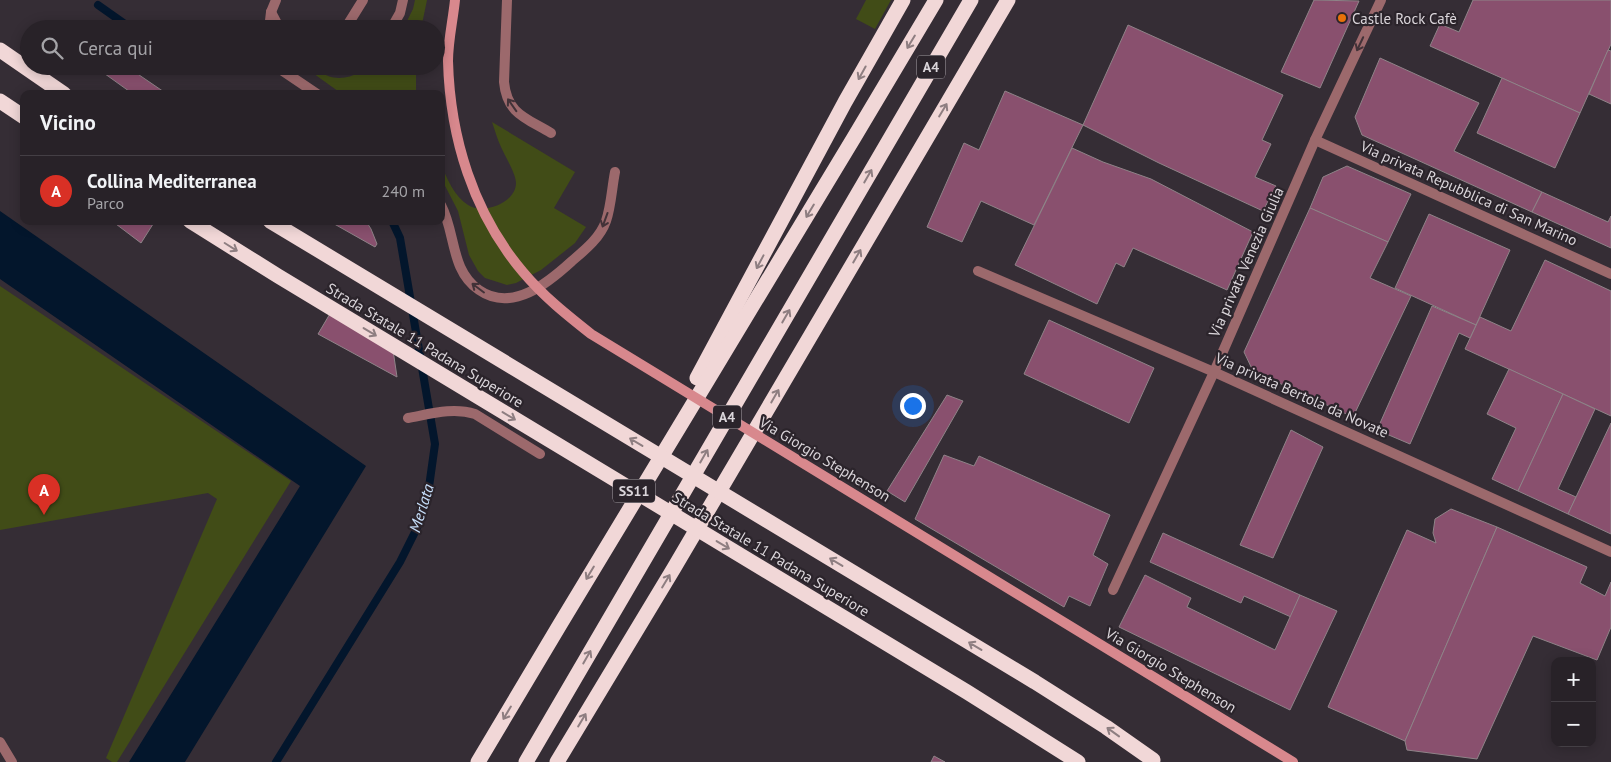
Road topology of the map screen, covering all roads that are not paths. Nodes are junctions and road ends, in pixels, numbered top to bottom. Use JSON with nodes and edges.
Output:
{"nodes":[{"id":1,"x":276,"y":0,"type":"edge"},
{"id":2,"x":362,"y":0,"type":"edge"},
{"id":3,"x":403,"y":0,"type":"edge"},
{"id":4,"x":455,"y":0,"type":"edge"},
{"id":5,"x":507,"y":0,"type":"edge"},
{"id":6,"x":903,"y":0,"type":"edge"},
{"id":7,"x":936,"y":0,"type":"edge"},
{"id":8,"x":971,"y":0,"type":"edge"},
{"id":9,"x":1008,"y":0,"type":"edge"},
{"id":10,"x":1381,"y":0,"type":"edge"},
{"id":11,"x":271,"y":12,"type":"junction"},
{"id":12,"x":270,"y":20,"type":"edge"},
{"id":13,"x":275,"y":20,"type":"edge"},
{"id":14,"x":350,"y":20,"type":"edge"},
{"id":15,"x":396,"y":20,"type":"edge"},
{"id":16,"x":0,"y":50,"type":"edge"},
{"id":17,"x":20,"y":64,"type":"edge"},
{"id":18,"x":36,"y":75,"type":"edge"},
{"id":19,"x":289,"y":75,"type":"edge"},
{"id":20,"x":58,"y":90,"type":"edge"},
{"id":21,"x":311,"y":90,"type":"edge"},
{"id":22,"x":0,"y":101,"type":"edge"},
{"id":23,"x":20,"y":114,"type":"edge"},
{"id":24,"x":551,"y":133,"type":"dead end"},
{"id":25,"x":1315,"y":140,"type":"junction"},
{"id":26,"x":615,"y":172,"type":"dead end"},
{"id":27,"x":445,"y":212,"type":"edge"},
{"id":28,"x":196,"y":225,"type":"edge"},
{"id":29,"x":277,"y":225,"type":"edge"},
{"id":30,"x":978,"y":271,"type":"dead end"},
{"id":31,"x":1611,"y":274,"type":"edge"},
{"id":32,"x":1214,"y":372,"type":"junction"},
{"id":33,"x":408,"y":418,"type":"dead end"},
{"id":34,"x":540,"y":454,"type":"dead end"},
{"id":35,"x":615,"y":531,"type":"junction"},
{"id":36,"x":1611,"y":552,"type":"edge"},
{"id":37,"x":1113,"y":590,"type":"dead end"},
{"id":38,"x":0,"y":742,"type":"edge"},
{"id":39,"x":12,"y":762,"type":"edge"},
{"id":40,"x":478,"y":762,"type":"edge"},
{"id":41,"x":526,"y":762,"type":"edge"},
{"id":42,"x":557,"y":762,"type":"edge"},
{"id":43,"x":1078,"y":762,"type":"edge"},
{"id":44,"x":1155,"y":762,"type":"edge"},
{"id":45,"x":1293,"y":762,"type":"edge"}],
"edges":[{"from":1,"to":11,"type":"street"},
{"from":2,"to":14,"type":"street"},
{"from":3,"to":15,"type":"street"},
{"from":4,"to":45,"type":"street","name":"Via Giorgio Stephenson","bridge":true},
{"from":24,"to":5,"type":"street","one_way":true},
{"from":6,"to":35,"type":"highway","one_way":true},
{"from":7,"to":35,"type":"highway","number":"A4","one_way":true},
{"from":41,"to":8,"type":"highway","number":"A4","one_way":true},
{"from":42,"to":9,"type":"highway","one_way":true},
{"from":10,"to":25,"type":"street","name":"Via privata Venezia Giulia","one_way":true},
{"from":11,"to":12,"type":"street"},
{"from":11,"to":13,"type":"street"},
{"from":16,"to":17,"type":"highway"},
{"from":18,"to":20,"type":"highway"},
{"from":19,"to":21,"type":"street"},
{"from":22,"to":23,"type":"highway"},
{"from":25,"to":31,"type":"street","name":"Via privata Repubblica di San Marino"},
{"from":25,"to":32,"type":"street","name":"Via privata Venezia Giulia"},
{"from":26,"to":27,"type":"street","one_way":true},
{"from":28,"to":43,"type":"highway","name":"Strada Statale 11 Padana Superiore","number":"SS11","one_way":true,"bridge":true},
{"from":44,"to":29,"type":"highway","name":"Strada Statale 11 Padana Superiore","number":"SS11","one_way":true,"bridge":true},
{"from":30,"to":32,"type":"street","name":"Via privata Bertola da Novate"},
{"from":32,"to":36,"type":"street","name":"Via privata Bertola da Novate"},
{"from":32,"to":37,"type":"street","name":"Via privata Venezia Giulia"},
{"from":33,"to":34,"type":"street"},
{"from":35,"to":40,"type":"highway","number":"A4","one_way":true},
{"from":38,"to":39,"type":"street"}]}
